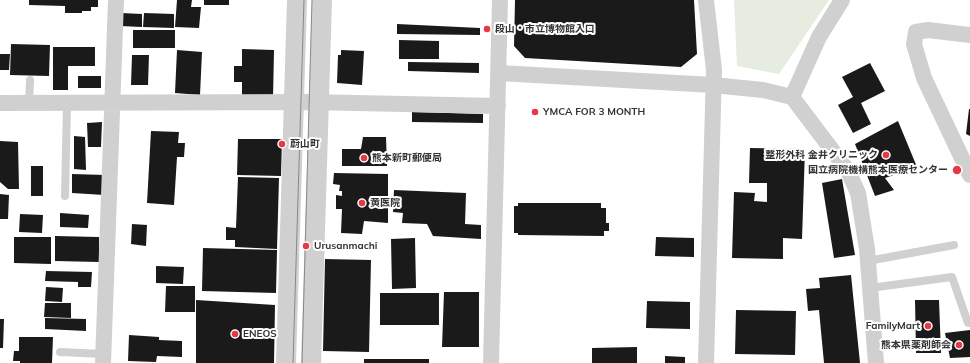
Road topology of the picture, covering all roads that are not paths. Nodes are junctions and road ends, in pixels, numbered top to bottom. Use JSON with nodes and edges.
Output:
{"nodes":[{"id":1,"x":116,"y":0,"type":"edge"},
{"id":2,"x":297,"y":0,"type":"edge"},
{"id":3,"x":322,"y":0,"type":"edge"},
{"id":4,"x":500,"y":0,"type":"edge"},
{"id":5,"x":706,"y":0,"type":"edge"},
{"id":6,"x":842,"y":0,"type":"edge"},
{"id":7,"x":970,"y":35,"type":"edge"},
{"id":8,"x":499,"y":73,"type":"junction"},
{"id":9,"x":30,"y":80,"type":"dead end"},
{"id":10,"x":713,"y":85,"type":"junction"},
{"id":11,"x":792,"y":97,"type":"junction"},
{"id":12,"x":294,"y":102,"type":"junction"},
{"id":13,"x":319,"y":102,"type":"junction"},
{"id":14,"x":0,"y":103,"type":"edge"},
{"id":15,"x":29,"y":104,"type":"junction"},
{"id":16,"x":66,"y":104,"type":"junction"},
{"id":17,"x":112,"y":104,"type":"junction"},
{"id":18,"x":498,"y":106,"type":"junction"},
{"id":19,"x":970,"y":175,"type":"edge"},
{"id":20,"x":65,"y":196,"type":"dead end"},
{"id":21,"x":954,"y":245,"type":"dead end"},
{"id":22,"x":868,"y":261,"type":"junction"},
{"id":23,"x":870,"y":288,"type":"junction"},
{"id":24,"x":970,"y":323,"type":"edge"},
{"id":25,"x":60,"y":352,"type":"dead end"},
{"id":26,"x":103,"y":358,"type":"edge"},
{"id":27,"x":286,"y":363,"type":"edge"},
{"id":28,"x":311,"y":363,"type":"edge"},
{"id":29,"x":490,"y":363,"type":"edge"},
{"id":30,"x":706,"y":363,"type":"edge"},
{"id":31,"x":876,"y":363,"type":"edge"}],
"edges":[{"from":1,"to":17,"type":"street"},
{"from":2,"to":12,"type":"street"},
{"from":3,"to":13,"type":"street"},
{"from":4,"to":8,"type":"street"},
{"from":5,"to":10,"type":"street"},
{"from":6,"to":11,"type":"street"},
{"from":7,"to":19,"type":"street"},
{"from":8,"to":10,"type":"street"},
{"from":8,"to":18,"type":"street"},
{"from":9,"to":15,"type":"lane"},
{"from":10,"to":11,"type":"street"},
{"from":10,"to":30,"type":"street"},
{"from":11,"to":22,"type":"street"},
{"from":12,"to":13,"type":"street"},
{"from":12,"to":17,"type":"street"},
{"from":12,"to":27,"type":"street"},
{"from":13,"to":18,"type":"street"},
{"from":13,"to":28,"type":"street"},
{"from":14,"to":15,"type":"street"},
{"from":15,"to":16,"type":"street"},
{"from":16,"to":17,"type":"street"},
{"from":16,"to":20,"type":"lane"},
{"from":17,"to":26,"type":"street"},
{"from":18,"to":29,"type":"street"},
{"from":21,"to":22,"type":"lane"},
{"from":22,"to":23,"type":"street"},
{"from":23,"to":24,"type":"lane"},
{"from":23,"to":31,"type":"street"},
{"from":25,"to":26,"type":"lane"}]}
